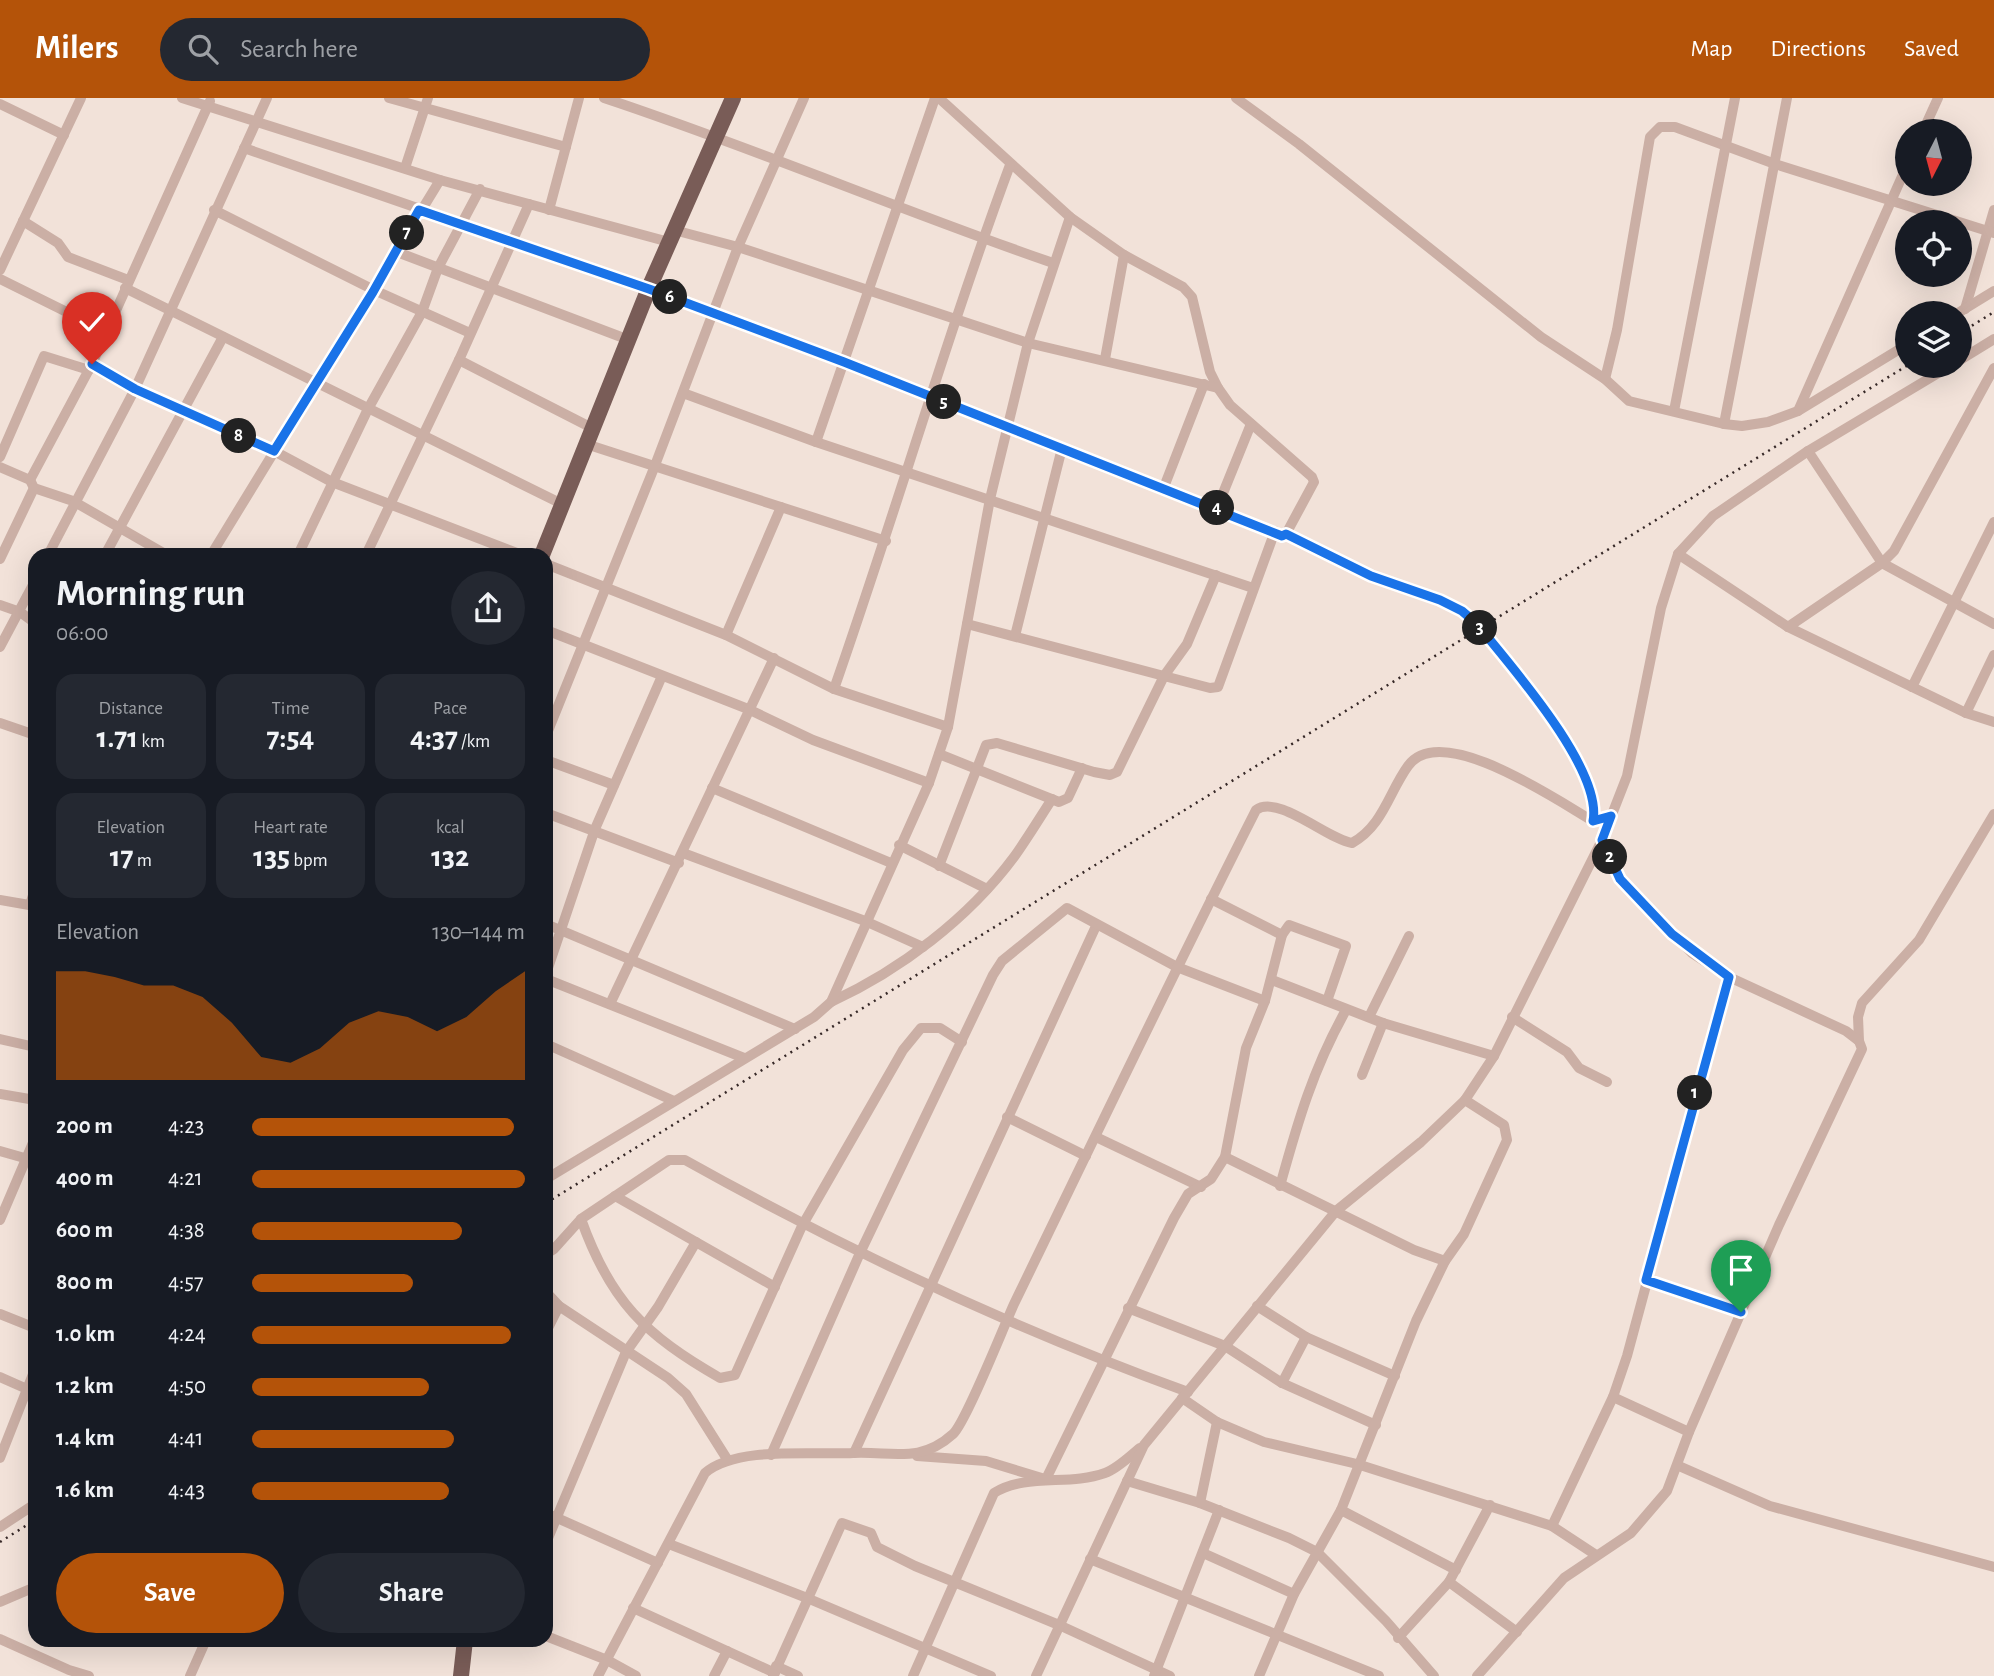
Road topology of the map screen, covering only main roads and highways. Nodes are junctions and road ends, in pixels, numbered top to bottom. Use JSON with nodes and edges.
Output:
{"nodes":[{"id":1,"x":733,"y":98,"type":"edge"},
{"id":2,"x":545,"y":548,"type":"edge"},
{"id":3,"x":463,"y":1647,"type":"edge"},
{"id":4,"x":461,"y":1676,"type":"edge"}],
"edges":[{"from":1,"to":2,"type":"main road"},
{"from":3,"to":4,"type":"main road"}]}
